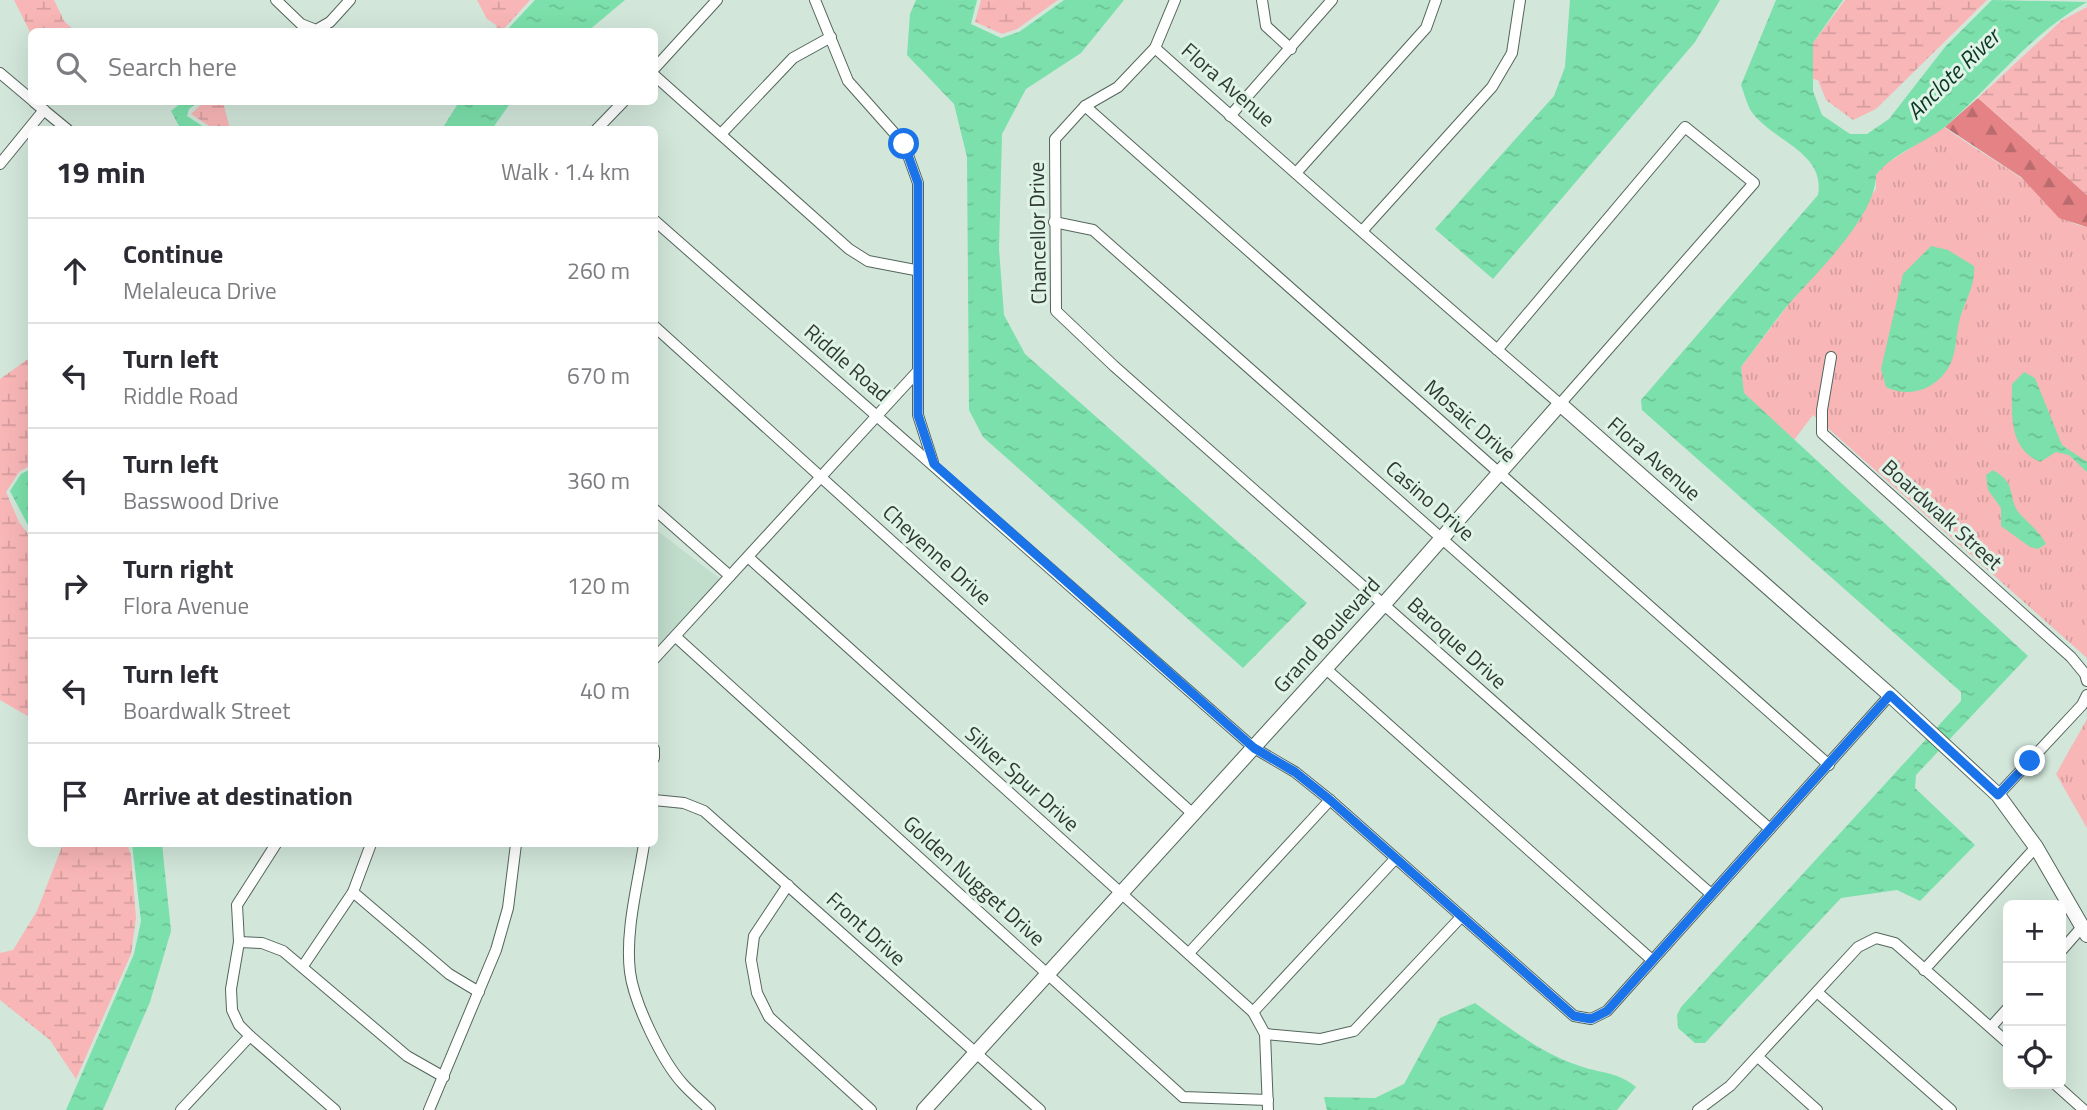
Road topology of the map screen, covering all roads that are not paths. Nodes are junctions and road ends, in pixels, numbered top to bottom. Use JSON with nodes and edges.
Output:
{"nodes":[{"id":1,"x":276,"y":0,"type":"edge"},
{"id":2,"x":351,"y":0,"type":"edge"},
{"id":3,"x":717,"y":0,"type":"edge"},
{"id":4,"x":815,"y":0,"type":"edge"},
{"id":5,"x":1175,"y":0,"type":"edge"},
{"id":6,"x":1262,"y":0,"type":"edge"},
{"id":7,"x":1332,"y":0,"type":"edge"},
{"id":8,"x":1436,"y":0,"type":"edge"},
{"id":9,"x":1520,"y":0,"type":"edge"},
{"id":10,"x":311,"y":28,"type":"edge"},
{"id":11,"x":320,"y":28,"type":"edge"},
{"id":12,"x":831,"y":37,"type":"junction"},
{"id":13,"x":1154,"y":48,"type":"junction"},
{"id":14,"x":1291,"y":49,"type":"junction"},
{"id":15,"x":658,"y":65,"type":"edge"},
{"id":16,"x":0,"y":73,"type":"edge"},
{"id":17,"x":658,"y":79,"type":"edge"},
{"id":18,"x":28,"y":97,"type":"edge"},
{"id":19,"x":38,"y":105,"type":"edge"},
{"id":20,"x":620,"y":105,"type":"edge"},
{"id":21,"x":1085,"y":106,"type":"junction"},
{"id":22,"x":44,"y":110,"type":"junction"},
{"id":23,"x":1230,"y":116,"type":"junction"},
{"id":24,"x":31,"y":126,"type":"edge"},
{"id":25,"x":63,"y":126,"type":"edge"},
{"id":26,"x":600,"y":126,"type":"edge"},
{"id":27,"x":28,"y":130,"type":"edge"},
{"id":28,"x":721,"y":134,"type":"junction"},
{"id":29,"x":0,"y":164,"type":"edge"},
{"id":30,"x":1296,"y":173,"type":"junction"},
{"id":31,"x":1054,"y":222,"type":"junction"},
{"id":32,"x":658,"y":223,"type":"edge"},
{"id":33,"x":1363,"y":230,"type":"junction"},
{"id":34,"x":915,"y":270,"type":"junction"},
{"id":35,"x":658,"y":330,"type":"edge"},
{"id":36,"x":1497,"y":350,"type":"junction"},
{"id":37,"x":1831,"y":357,"type":"dead end"},
{"id":38,"x":1114,"y":366,"type":"joint"},
{"id":39,"x":917,"y":372,"type":"junction"},
{"id":40,"x":1560,"y":404,"type":"junction"},
{"id":41,"x":877,"y":414,"type":"junction"},
{"id":42,"x":934,"y":464,"type":"junction"},
{"id":43,"x":1499,"y":472,"type":"junction"},
{"id":44,"x":822,"y":476,"type":"junction"},
{"id":45,"x":658,"y":513,"type":"edge"},
{"id":46,"x":1442,"y":536,"type":"junction"},
{"id":47,"x":748,"y":557,"type":"junction"},
{"id":48,"x":730,"y":576,"type":"junction"},
{"id":49,"x":1384,"y":604,"type":"junction"},
{"id":50,"x":676,"y":637,"type":"junction"},
{"id":51,"x":658,"y":655,"type":"edge"},
{"id":52,"x":1325,"y":668,"type":"junction"},
{"id":53,"x":2087,"y":681,"type":"edge"},
{"id":54,"x":1890,"y":695,"type":"junction"},
{"id":55,"x":2087,"y":695,"type":"edge"},
{"id":56,"x":1254,"y":748,"type":"junction"},
{"id":57,"x":1829,"y":765,"type":"junction"},
{"id":58,"x":1998,"y":795,"type":"junction"},
{"id":59,"x":658,"y":800,"type":"edge"},
{"id":60,"x":1330,"y":800,"type":"junction"},
{"id":61,"x":1194,"y":814,"type":"junction"},
{"id":62,"x":1770,"y":829,"type":"junction"},
{"id":63,"x":274,"y":847,"type":"edge"},
{"id":64,"x":370,"y":847,"type":"edge"},
{"id":65,"x":516,"y":847,"type":"edge"},
{"id":66,"x":644,"y":847,"type":"edge"},
{"id":67,"x":2036,"y":847,"type":"junction"},
{"id":68,"x":1395,"y":859,"type":"junction"},
{"id":69,"x":788,"y":885,"type":"junction"},
{"id":70,"x":353,"y":892,"type":"junction"},
{"id":71,"x":1119,"y":892,"type":"junction"},
{"id":72,"x":1711,"y":894,"type":"junction"},
{"id":73,"x":1461,"y":917,"type":"junction"},
{"id":74,"x":2085,"y":931,"type":"edge"},
{"id":75,"x":239,"y":942,"type":"junction"},
{"id":76,"x":2066,"y":947,"type":"edge"},
{"id":77,"x":1189,"y":953,"type":"junction"},
{"id":78,"x":1652,"y":960,"type":"junction"},
{"id":79,"x":303,"y":966,"type":"junction"},
{"id":80,"x":1924,"y":970,"type":"junction"},
{"id":81,"x":1046,"y":973,"type":"junction"},
{"id":82,"x":478,"y":992,"type":"junction"},
{"id":83,"x":1817,"y":992,"type":"junction"},
{"id":84,"x":1253,"y":1012,"type":"junction"},
{"id":85,"x":2003,"y":1014,"type":"edge"},
{"id":86,"x":1991,"y":1027,"type":"junction"},
{"id":87,"x":1265,"y":1034,"type":"junction"},
{"id":88,"x":250,"y":1036,"type":"junction"},
{"id":89,"x":2003,"y":1038,"type":"edge"},
{"id":90,"x":976,"y":1052,"type":"junction"},
{"id":91,"x":1758,"y":1057,"type":"junction"},
{"id":92,"x":444,"y":1076,"type":"junction"},
{"id":93,"x":2060,"y":1089,"type":"edge"},
{"id":94,"x":1268,"y":1105,"type":"edge"},
{"id":95,"x":181,"y":1110,"type":"edge"},
{"id":96,"x":335,"y":1110,"type":"edge"},
{"id":97,"x":429,"y":1110,"type":"edge"},
{"id":98,"x":710,"y":1110,"type":"edge"},
{"id":99,"x":872,"y":1110,"type":"edge"},
{"id":100,"x":924,"y":1110,"type":"edge"},
{"id":101,"x":1040,"y":1110,"type":"edge"},
{"id":102,"x":1698,"y":1110,"type":"edge"},
{"id":103,"x":1817,"y":1110,"type":"edge"},
{"id":104,"x":1951,"y":1110,"type":"edge"},
{"id":105,"x":2084,"y":1110,"type":"edge"}],
"edges":[{"from":1,"to":10,"type":"street"},
{"from":2,"to":11,"type":"street"},
{"from":3,"to":15,"type":"street"},
{"from":4,"to":12,"type":"street"},
{"from":5,"to":13,"type":"street","name":"Chancellor Drive"},
{"from":6,"to":14,"type":"street"},
{"from":7,"to":14,"type":"street"},
{"from":8,"to":30,"type":"street"},
{"from":9,"to":33,"type":"street"},
{"from":12,"to":28,"type":"street"},
{"from":12,"to":34,"type":"street"},
{"from":13,"to":21,"type":"street","name":"Chancellor Drive"},
{"from":13,"to":23,"type":"street","name":"Flora Avenue"},
{"from":14,"to":23,"type":"street"},
{"from":16,"to":18,"type":"street"},
{"from":17,"to":28,"type":"street"},
{"from":19,"to":22,"type":"street"},
{"from":20,"to":26,"type":"street"},
{"from":21,"to":31,"type":"street","name":"Chancellor Drive"},
{"from":21,"to":43,"type":"street","name":"Mosaic Drive"},
{"from":22,"to":24,"type":"street"},
{"from":22,"to":25,"type":"street"},
{"from":23,"to":30,"type":"street","name":"Flora Avenue"},
{"from":27,"to":29,"type":"street"},
{"from":28,"to":34,"type":"street"},
{"from":30,"to":33,"type":"street","name":"Flora Avenue"},
{"from":31,"to":38,"type":"street","name":"Chancellor Drive"},
{"from":31,"to":46,"type":"street","name":"Casino Drive"},
{"from":32,"to":41,"type":"street","name":"Riddle Road"},
{"from":33,"to":36,"type":"street","name":"Flora Avenue"},
{"from":34,"to":39,"type":"street"},
{"from":35,"to":44,"type":"street","name":"Cheyenne Drive"},
{"from":36,"to":40,"type":"street","name":"Flora Avenue"},
{"from":36,"to":40,"type":"street","name":"Grand Boulevard"},
{"from":37,"to":53,"type":"street","name":"Boardwalk Street"},
{"from":38,"to":49,"type":"street","name":"Baroque Drive"},
{"from":39,"to":41,"type":"street"},
{"from":39,"to":42,"type":"street"},
{"from":40,"to":43,"type":"street","name":"Grand Boulevard"},
{"from":40,"to":54,"type":"street","name":"Flora Avenue"},
{"from":41,"to":42,"type":"street","name":"Riddle Road"},
{"from":41,"to":44,"type":"street"},
{"from":42,"to":56,"type":"street","name":"Riddle Road"},
{"from":43,"to":46,"type":"street","name":"Grand Boulevard"},
{"from":43,"to":57,"type":"street","name":"Mosaic Drive"},
{"from":44,"to":47,"type":"street"},
{"from":44,"to":61,"type":"street","name":"Cheyenne Drive"},
{"from":45,"to":48,"type":"street"},
{"from":46,"to":49,"type":"street","name":"Grand Boulevard"},
{"from":46,"to":62,"type":"street","name":"Casino Drive"},
{"from":47,"to":48,"type":"street"},
{"from":47,"to":71,"type":"street","name":"Silver Spur Drive"},
{"from":48,"to":50,"type":"street"},
{"from":49,"to":52,"type":"street","name":"Grand Boulevard"},
{"from":49,"to":72,"type":"street","name":"Baroque Drive"},
{"from":50,"to":51,"type":"street"},
{"from":50,"to":81,"type":"street","name":"Golden Nugget Drive"},
{"from":52,"to":56,"type":"street","name":"Grand Boulevard"},
{"from":52,"to":78,"type":"street"},
{"from":54,"to":57,"type":"street"},
{"from":54,"to":58,"type":"street","name":"Flora Avenue"},
{"from":55,"to":58,"type":"street"},
{"from":56,"to":60,"type":"street","name":"Riddle Road"},
{"from":56,"to":61,"type":"street","name":"Grand Boulevard"},
{"from":57,"to":62,"type":"street"},
{"from":58,"to":67,"type":"street","name":"Flora Avenue"},
{"from":59,"to":69,"type":"street","name":"Front Drive"},
{"from":60,"to":68,"type":"street","name":"Riddle Road"},
{"from":60,"to":77,"type":"street"},
{"from":61,"to":71,"type":"street","name":"Grand Boulevard"},
{"from":62,"to":72,"type":"street"},
{"from":63,"to":75,"type":"street"},
{"from":64,"to":70,"type":"street"},
{"from":65,"to":82,"type":"street"},
{"from":66,"to":98,"type":"street"},
{"from":67,"to":74,"type":"street","name":"Flora Avenue"},
{"from":67,"to":80,"type":"street"},
{"from":68,"to":73,"type":"street","name":"Riddle Road"},
{"from":68,"to":84,"type":"street"},
{"from":69,"to":90,"type":"street","name":"Front Drive"},
{"from":69,"to":99,"type":"street"},
{"from":70,"to":79,"type":"street"},
{"from":70,"to":82,"type":"street"},
{"from":71,"to":77,"type":"street","name":"Silver Spur Drive"},
{"from":71,"to":81,"type":"street","name":"Grand Boulevard"},
{"from":72,"to":78,"type":"street"},
{"from":73,"to":78,"type":"street","name":"Riddle Road"},
{"from":73,"to":87,"type":"street"},
{"from":74,"to":76,"type":"street"},
{"from":75,"to":79,"type":"street"},
{"from":75,"to":88,"type":"street"},
{"from":77,"to":84,"type":"street","name":"Silver Spur Drive"},
{"from":79,"to":92,"type":"street"},
{"from":80,"to":83,"type":"street"},
{"from":80,"to":86,"type":"street"},
{"from":81,"to":90,"type":"street","name":"Grand Boulevard"},
{"from":81,"to":94,"type":"street","name":"Golden Nugget Drive"},
{"from":82,"to":92,"type":"street"},
{"from":83,"to":91,"type":"street"},
{"from":83,"to":104,"type":"street"},
{"from":84,"to":87,"type":"street","name":"Silver Spur Drive"},
{"from":85,"to":86,"type":"street"},
{"from":86,"to":89,"type":"street"},
{"from":87,"to":94,"type":"street"},
{"from":88,"to":95,"type":"street"},
{"from":88,"to":96,"type":"street"},
{"from":90,"to":100,"type":"street","name":"Grand Boulevard"},
{"from":90,"to":101,"type":"street","name":"Front Drive"},
{"from":91,"to":102,"type":"street"},
{"from":91,"to":103,"type":"street"},
{"from":92,"to":97,"type":"street"},
{"from":93,"to":105,"type":"street"}]}
